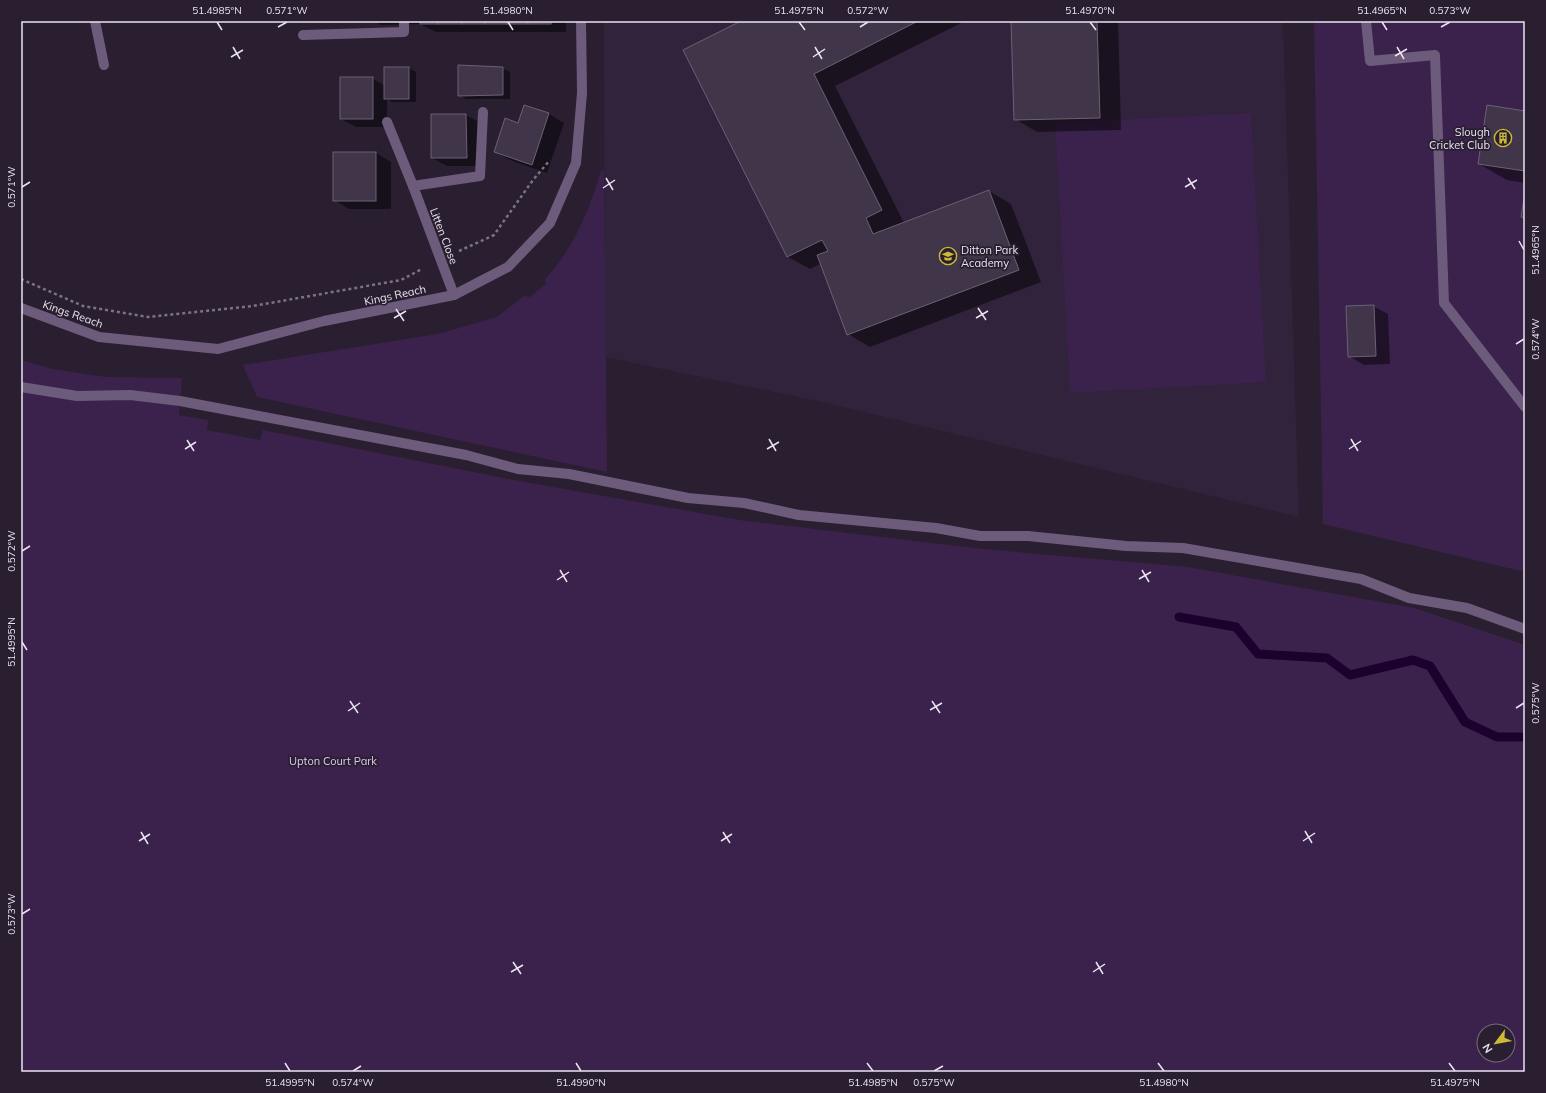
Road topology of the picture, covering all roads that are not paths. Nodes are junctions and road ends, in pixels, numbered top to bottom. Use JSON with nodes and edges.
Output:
{"nodes":[{"id":1,"x":94,"y":21,"type":"edge"},
{"id":2,"x":404,"y":21,"type":"edge"},
{"id":3,"x":581,"y":21,"type":"edge"},
{"id":4,"x":1366,"y":21,"type":"edge"},
{"id":5,"x":303,"y":35,"type":"dead end"},
{"id":6,"x":104,"y":65,"type":"dead end"},
{"id":7,"x":483,"y":112,"type":"dead end"},
{"id":8,"x":387,"y":122,"type":"dead end"},
{"id":9,"x":413,"y":186,"type":"junction"},
{"id":10,"x":454,"y":295,"type":"junction"},
{"id":11,"x":21,"y":308,"type":"edge"},
{"id":12,"x":21,"y":387,"type":"edge"},
{"id":13,"x":1525,"y":407,"type":"edge"},
{"id":14,"x":1525,"y":629,"type":"edge"}],
"edges":[{"from":1,"to":6,"type":"street"},
{"from":2,"to":5,"type":"street"},
{"from":3,"to":10,"type":"street","name":"Kings Reach"},
{"from":4,"to":13,"type":"street"},
{"from":7,"to":9,"type":"street"},
{"from":8,"to":9,"type":"street","name":"Litten Close"},
{"from":9,"to":10,"type":"street","name":"Litten Close"},
{"from":10,"to":11,"type":"street","name":"Kings Reach"},
{"from":12,"to":14,"type":"street"}]}
